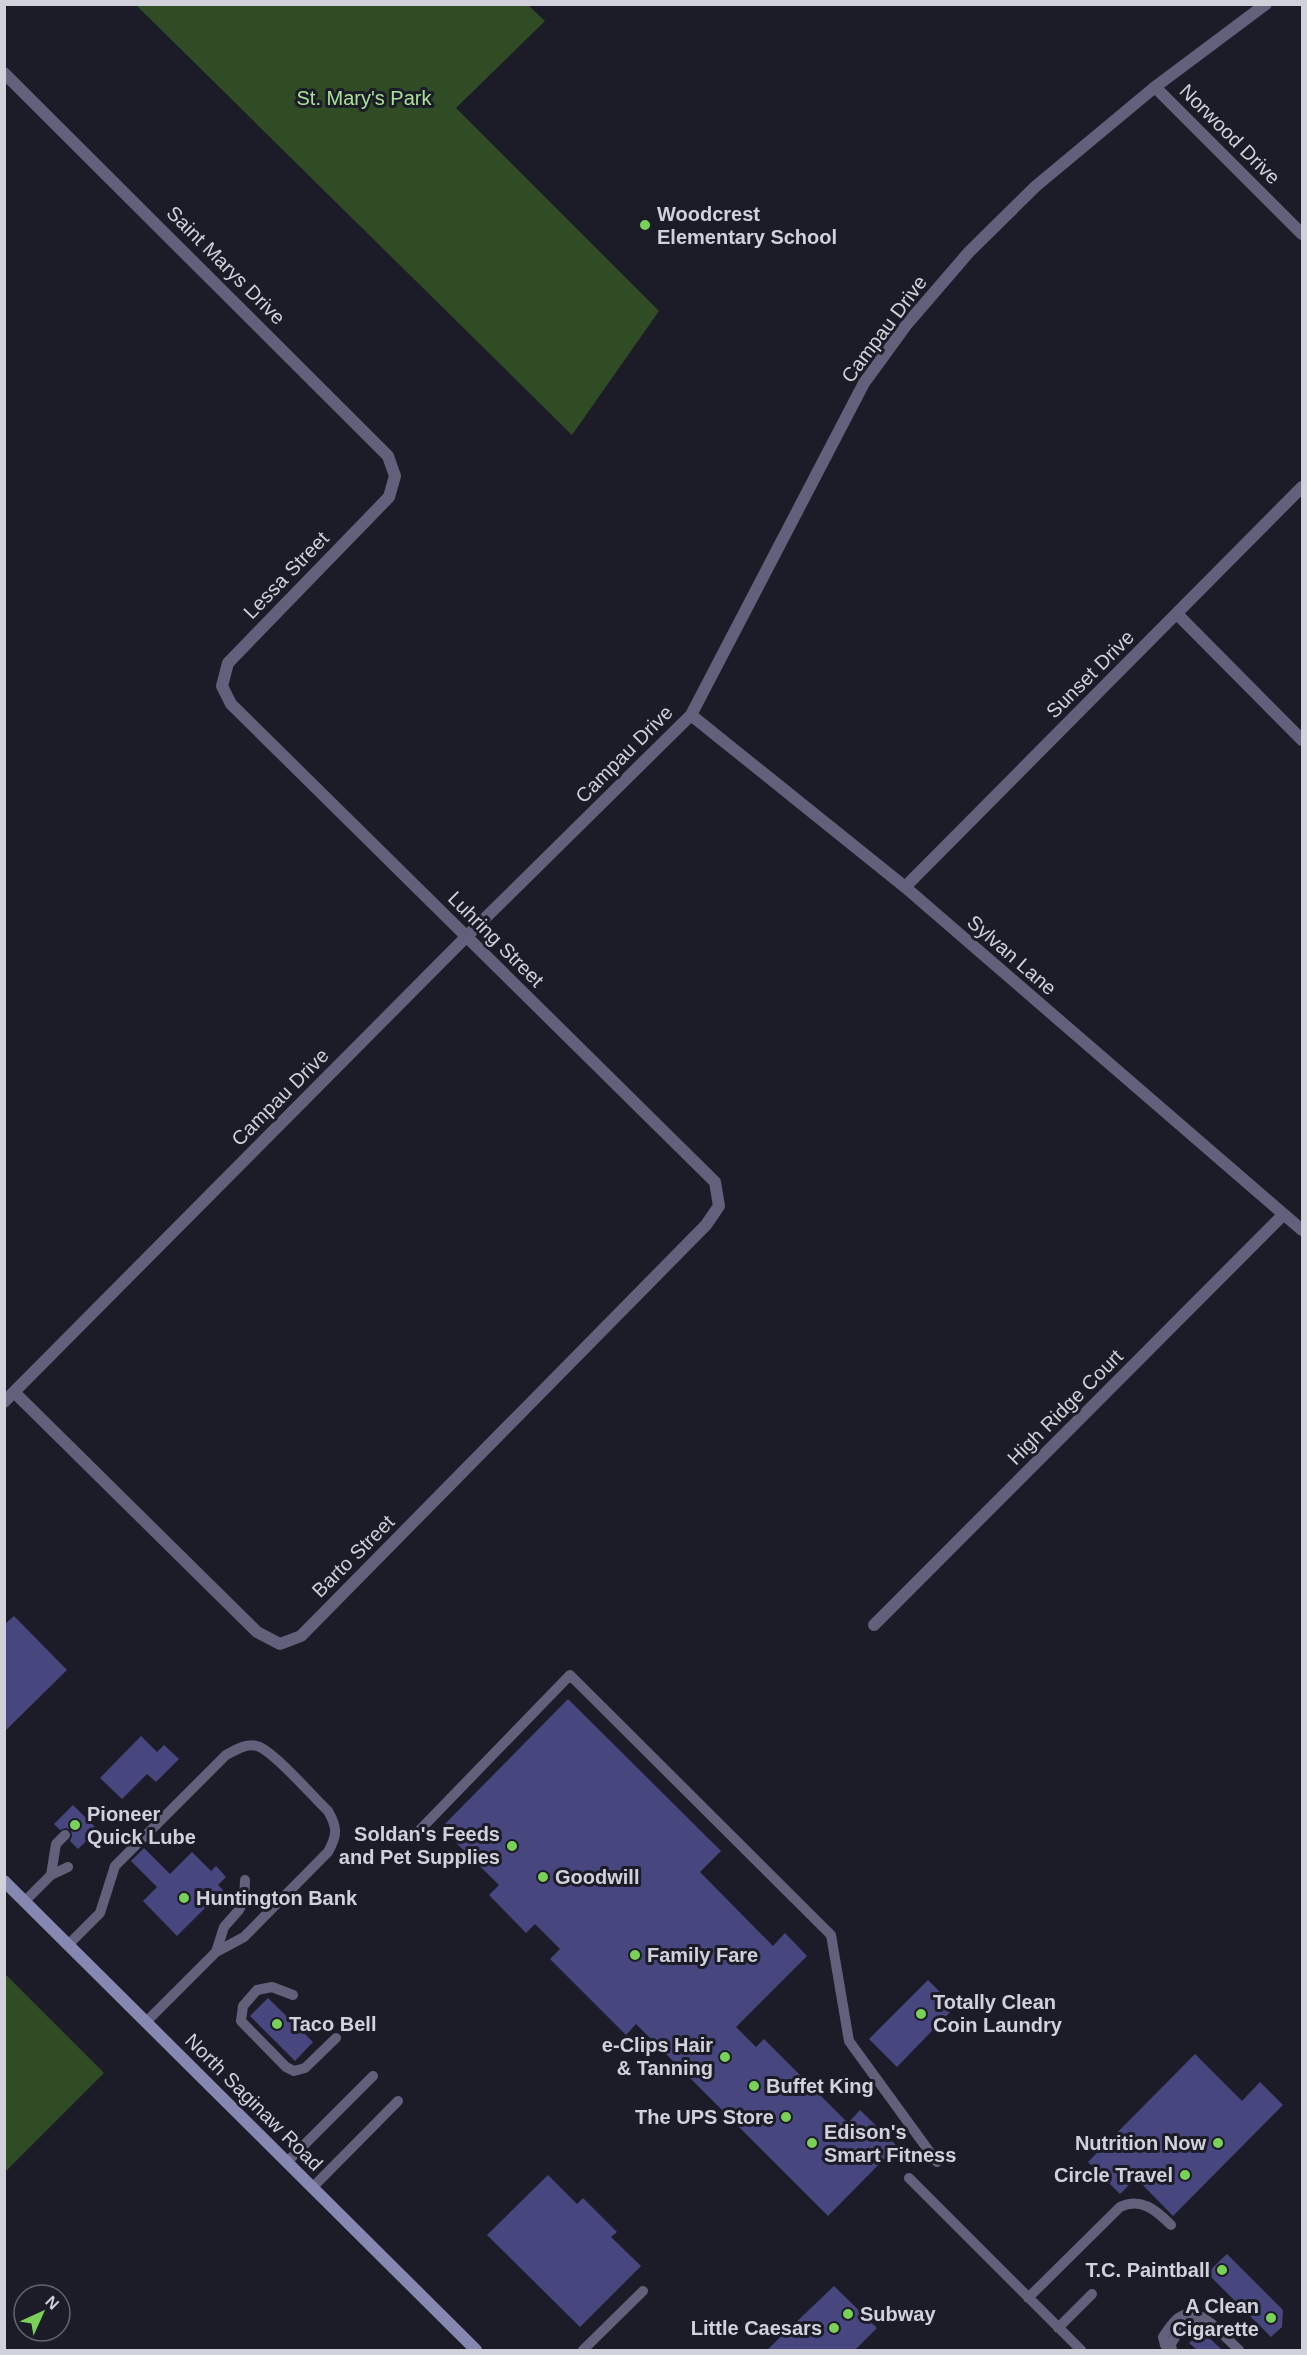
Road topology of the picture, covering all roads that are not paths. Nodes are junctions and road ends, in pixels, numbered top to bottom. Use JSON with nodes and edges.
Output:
{"nodes":[{"id":1,"x":1266,"y":4,"type":"edge"},
{"id":2,"x":4,"y":73,"type":"edge"},
{"id":3,"x":1155,"y":87,"type":"junction"},
{"id":4,"x":1302,"y":234,"type":"edge"},
{"id":5,"x":1302,"y":487,"type":"edge"},
{"id":6,"x":389,"y":497,"type":"joint"},
{"id":7,"x":1177,"y":614,"type":"junction"},
{"id":8,"x":222,"y":686,"type":"joint"},
{"id":9,"x":691,"y":715,"type":"junction"},
{"id":10,"x":1302,"y":740,"type":"edge"},
{"id":11,"x":905,"y":887,"type":"junction"},
{"id":12,"x":466,"y":937,"type":"junction"},
{"id":13,"x":1283,"y":1215,"type":"junction"},
{"id":14,"x":706,"y":1225,"type":"joint"},
{"id":15,"x":1302,"y":1230,"type":"edge"},
{"id":16,"x":14,"y":1392,"type":"junction"},
{"id":17,"x":4,"y":1402,"type":"edge"},
{"id":18,"x":874,"y":1626,"type":"dead end"},
{"id":19,"x":65,"y":1835,"type":"dead end"},
{"id":20,"x":414,"y":1837,"type":"dead end"},
{"id":21,"x":68,"y":1867,"type":"dead end"},
{"id":22,"x":51,"y":1875,"type":"junction"},
{"id":23,"x":245,"y":1880,"type":"dead end"},
{"id":24,"x":4,"y":1881,"type":"edge"},
{"id":25,"x":25,"y":1901,"type":"junction"},
{"id":26,"x":68,"y":1945,"type":"junction"},
{"id":27,"x":216,"y":1952,"type":"junction"},
{"id":28,"x":293,"y":1995,"type":"dead end"},
{"id":29,"x":146,"y":2022,"type":"junction"},
{"id":30,"x":336,"y":2038,"type":"dead end"},
{"id":31,"x":373,"y":2076,"type":"dead end"},
{"id":32,"x":398,"y":2101,"type":"dead end"},
{"id":33,"x":287,"y":2162,"type":"junction"},
{"id":34,"x":937,"y":2162,"type":"dead end"},
{"id":35,"x":909,"y":2178,"type":"dead end"},
{"id":36,"x":312,"y":2188,"type":"junction"},
{"id":37,"x":1171,"y":2225,"type":"dead end"},
{"id":38,"x":643,"y":2291,"type":"dead end"},
{"id":39,"x":1092,"y":2294,"type":"dead end"},
{"id":40,"x":1028,"y":2298,"type":"junction"},
{"id":41,"x":1058,"y":2328,"type":"junction"},
{"id":42,"x":476,"y":2350,"type":"edge"},
{"id":43,"x":583,"y":2350,"type":"edge"},
{"id":44,"x":1081,"y":2350,"type":"edge"},
{"id":45,"x":1171,"y":2350,"type":"edge"},
{"id":46,"x":1239,"y":2350,"type":"edge"}],
"edges":[{"from":1,"to":3,"type":"street","name":"Campau Drive"},
{"from":2,"to":6,"type":"street","name":"Saint Marys Drive"},
{"from":3,"to":4,"type":"street","name":"Norwood Drive"},
{"from":3,"to":9,"type":"street","name":"Campau Drive"},
{"from":5,"to":7,"type":"street","name":"Sunset Drive"},
{"from":6,"to":8,"type":"street","name":"Lessa Street"},
{"from":7,"to":10,"type":"street"},
{"from":7,"to":11,"type":"street","name":"Sunset Drive"},
{"from":8,"to":12,"type":"street","name":"Luhring Street"},
{"from":9,"to":11,"type":"street","name":"Sylvan Lane"},
{"from":9,"to":12,"type":"street","name":"Campau Drive"},
{"from":11,"to":13,"type":"street","name":"Sylvan Lane"},
{"from":12,"to":14,"type":"street","name":"Luhring Street"},
{"from":12,"to":16,"type":"street","name":"Campau Drive"},
{"from":13,"to":15,"type":"street","name":"Sylvan Lane"},
{"from":13,"to":18,"type":"street","name":"High Ridge Court"},
{"from":14,"to":16,"type":"street","name":"Barto Street"},
{"from":16,"to":17,"type":"street","name":"Campau Drive"},
{"from":19,"to":22,"type":"lane"},
{"from":20,"to":34,"type":"lane"},
{"from":21,"to":22,"type":"lane"},
{"from":22,"to":25,"type":"lane"},
{"from":23,"to":27,"type":"lane"},
{"from":24,"to":25,"type":"main road","name":"North Saginaw Road"},
{"from":25,"to":26,"type":"main road","name":"North Saginaw Road"},
{"from":26,"to":27,"type":"lane"},
{"from":26,"to":29,"type":"main road","name":"North Saginaw Road"},
{"from":27,"to":29,"type":"lane"},
{"from":28,"to":30,"type":"lane"},
{"from":29,"to":33,"type":"main road","name":"North Saginaw Road"},
{"from":31,"to":33,"type":"lane"},
{"from":32,"to":36,"type":"lane"},
{"from":33,"to":36,"type":"main road","name":"North Saginaw Road"},
{"from":35,"to":40,"type":"lane"},
{"from":36,"to":42,"type":"main road","name":"North Saginaw Road"},
{"from":37,"to":40,"type":"lane"},
{"from":38,"to":43,"type":"lane"},
{"from":39,"to":41,"type":"lane"},
{"from":40,"to":41,"type":"lane"},
{"from":41,"to":44,"type":"lane"},
{"from":45,"to":46,"type":"lane"}]}
